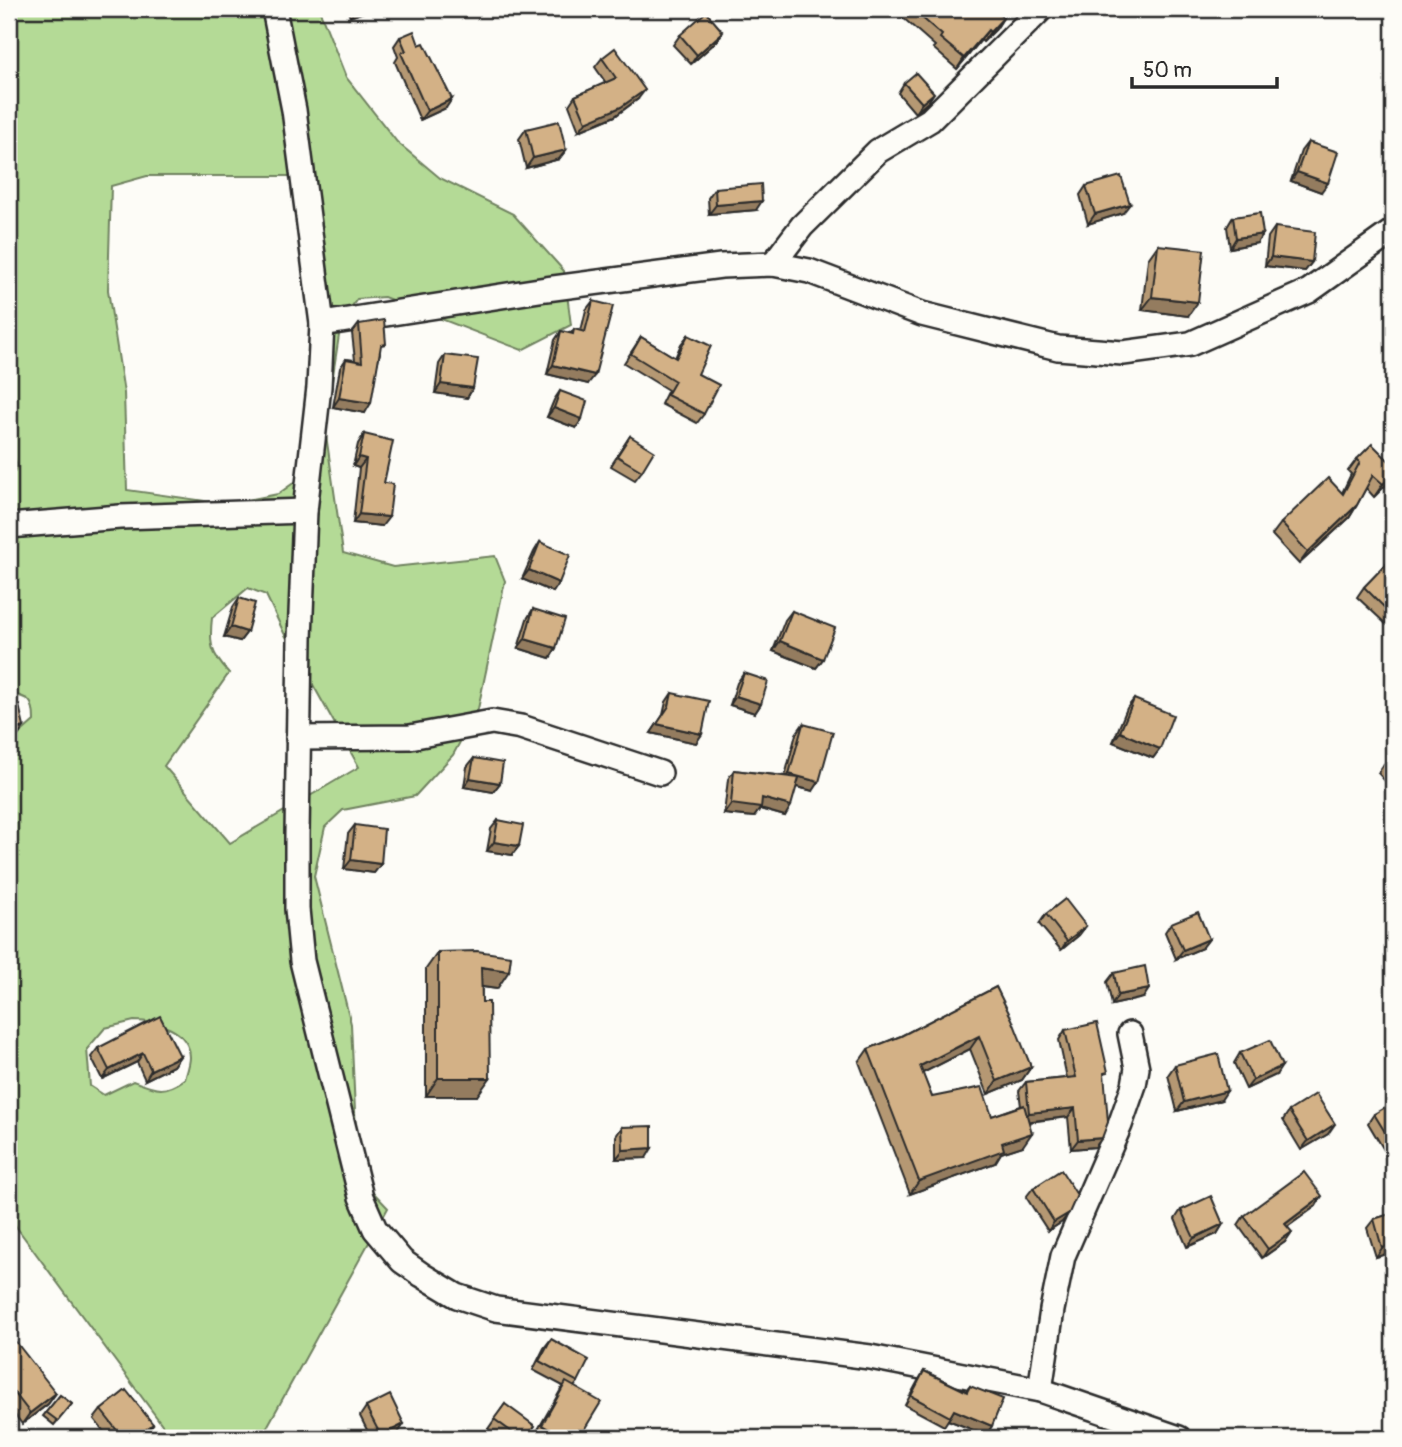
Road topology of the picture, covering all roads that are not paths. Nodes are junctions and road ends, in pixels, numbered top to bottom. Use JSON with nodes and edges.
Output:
{"nodes":[{"id":1,"x":274,"y":9,"type":"edge"},
{"id":2,"x":1041,"y":9,"type":"edge"},
{"id":3,"x":1393,"y":231,"type":"edge"},
{"id":4,"x":773,"y":264,"type":"junction"},
{"id":5,"x":322,"y":324,"type":"junction"},
{"id":6,"x":305,"y":511,"type":"junction"},
{"id":7,"x":9,"y":526,"type":"edge"},
{"id":8,"x":298,"y":738,"type":"junction"},
{"id":9,"x":660,"y":773,"type":"dead end"},
{"id":10,"x":1130,"y":1034,"type":"dead end"},
{"id":11,"x":1040,"y":1390,"type":"junction"},
{"id":12,"x":1179,"y":1438,"type":"edge"}],
"edges":[{"from":1,"to":5,"type":"street"},
{"from":2,"to":4,"type":"street"},
{"from":3,"to":4,"type":"street"},
{"from":4,"to":5,"type":"street"},
{"from":5,"to":6,"type":"street"},
{"from":6,"to":7,"type":"street"},
{"from":6,"to":8,"type":"street"},
{"from":8,"to":9,"type":"street"},
{"from":8,"to":11,"type":"street"},
{"from":10,"to":11,"type":"street"},
{"from":11,"to":12,"type":"street"}]}
